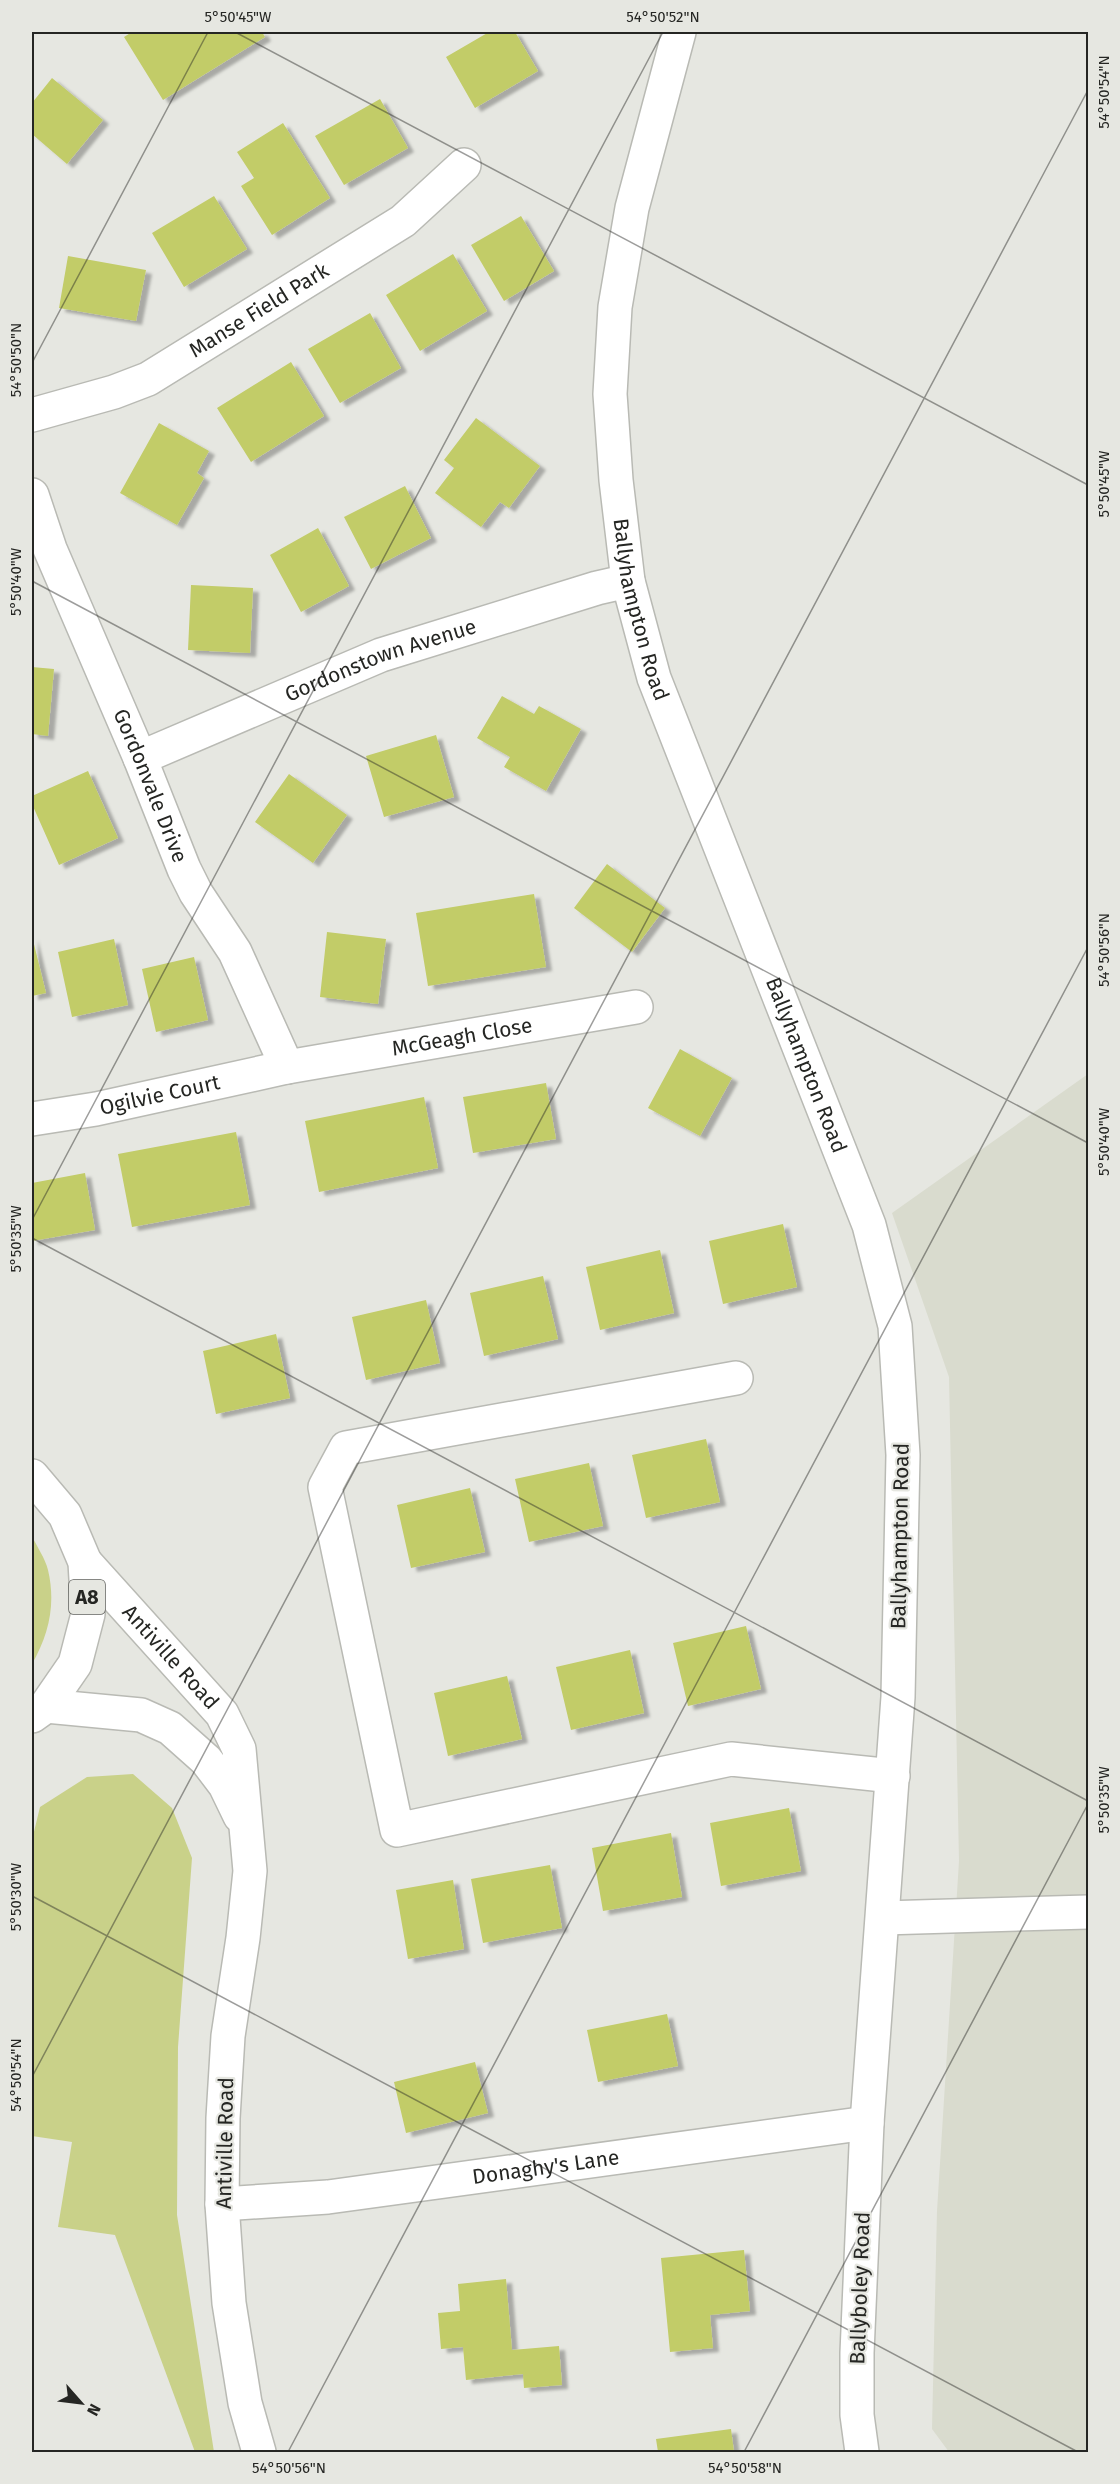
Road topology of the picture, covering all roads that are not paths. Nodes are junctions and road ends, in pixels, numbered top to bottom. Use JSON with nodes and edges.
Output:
{"nodes":[{"id":1,"x":679,"y":32,"type":"edge"},
{"id":2,"x":464,"y":165,"type":"dead end"},
{"id":3,"x":32,"y":415,"type":"edge"},
{"id":4,"x":32,"y":495,"type":"edge"},
{"id":5,"x":41,"y":554,"type":"edge"},
{"id":6,"x":628,"y":581,"type":"junction"},
{"id":7,"x":140,"y":758,"type":"junction"},
{"id":8,"x":636,"y":1007,"type":"dead end"},
{"id":9,"x":287,"y":1067,"type":"junction"},
{"id":10,"x":32,"y":1119,"type":"edge"},
{"id":11,"x":736,"y":1378,"type":"dead end"},
{"id":12,"x":32,"y":1476,"type":"edge"},
{"id":13,"x":85,"y":1562,"type":"junction"},
{"id":14,"x":39,"y":1711,"type":"edge"},
{"id":15,"x":893,"y":1776,"type":"junction"},
{"id":16,"x":247,"y":1831,"type":"junction"},
{"id":17,"x":1089,"y":1912,"type":"edge"},
{"id":18,"x":884,"y":1918,"type":"junction"},
{"id":19,"x":867,"y":2123,"type":"junction"},
{"id":20,"x":222,"y":2204,"type":"junction"},
{"id":21,"x":259,"y":2452,"type":"edge"},
{"id":22,"x":862,"y":2452,"type":"edge"}],
"edges":[{"from":1,"to":6,"type":"main road","name":"Ballyhampton Road"},
{"from":2,"to":3,"type":"main road","name":"Manse Field Park"},
{"from":4,"to":5,"type":"main road","name":"Gordonvale Drive"},
{"from":5,"to":7,"type":"main road","name":"Gordonvale Drive"},
{"from":6,"to":7,"type":"main road","name":"Gordonstown Avenue"},
{"from":6,"to":15,"type":"main road","name":"Ballyhampton Road"},
{"from":7,"to":9,"type":"main road","name":"Gordonvale Drive"},
{"from":8,"to":9,"type":"main road","name":"McGeagh Close"},
{"from":9,"to":10,"type":"main road","name":"Ogilvie Court"},
{"from":11,"to":15,"type":"main road"},
{"from":12,"to":13,"type":"main road","number":"A8"},
{"from":13,"to":14,"type":"main road","number":"A8"},
{"from":13,"to":16,"type":"main road","name":"Antiville Road"},
{"from":14,"to":16,"type":"main road","name":"Antiville Road"},
{"from":15,"to":18,"type":"main road","name":"Ballyhampton Road"},
{"from":16,"to":20,"type":"main road","name":"Antiville Road"},
{"from":17,"to":18,"type":"main road"},
{"from":18,"to":19,"type":"main road","name":"Ballyhampton Road"},
{"from":19,"to":20,"type":"main road","name":"Donaghy's Lane"},
{"from":19,"to":22,"type":"main road","name":"Ballyboley Road"},
{"from":20,"to":21,"type":"main road","name":"Antiville Road"}]}
